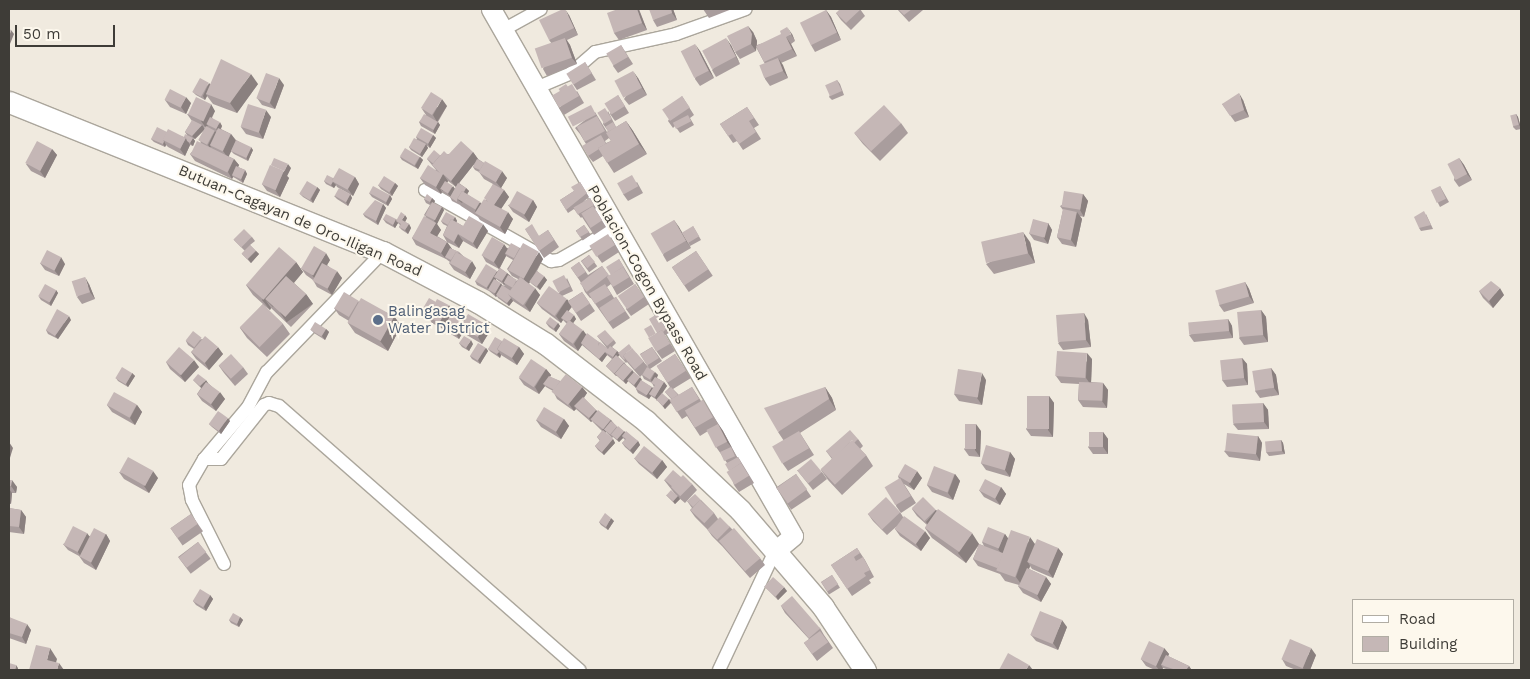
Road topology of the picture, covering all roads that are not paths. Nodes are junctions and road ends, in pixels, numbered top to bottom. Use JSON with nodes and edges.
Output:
{"nodes":[{"id":1,"x":491,"y":9,"type":"edge"},
{"id":2,"x":541,"y":9,"type":"edge"},
{"id":3,"x":746,"y":9,"type":"edge"},
{"id":4,"x":503,"y":30,"type":"junction"},
{"id":5,"x":536,"y":88,"type":"junction"},
{"id":6,"x":9,"y":102,"type":"edge"},
{"id":7,"x":425,"y":190,"type":"dead end"},
{"id":8,"x":615,"y":228,"type":"junction"},
{"id":9,"x":383,"y":252,"type":"junction"},
{"id":10,"x":204,"y":459,"type":"junction"},
{"id":11,"x":775,"y":550,"type":"junction"},
{"id":12,"x":224,"y":564,"type":"dead end"},
{"id":13,"x":579,"y":670,"type":"edge"},
{"id":14,"x":719,"y":670,"type":"edge"},
{"id":15,"x":865,"y":670,"type":"edge"}],
"edges":[{"from":1,"to":4,"type":"main road","name":"Poblacion-Cogon Bypass Road"},
{"from":2,"to":4,"type":"street"},
{"from":3,"to":5,"type":"street"},
{"from":4,"to":5,"type":"main road","name":"Poblacion-Cogon Bypass Road"},
{"from":5,"to":8,"type":"main road","name":"Poblacion-Cogon Bypass Road"},
{"from":6,"to":9,"type":"highway","name":"Butuan-Cagayan de Oro-Iligan Road"},
{"from":7,"to":8,"type":"street"},
{"from":8,"to":11,"type":"main road","name":"Poblacion-Cogon Bypass Road"},
{"from":9,"to":10,"type":"street"},
{"from":9,"to":11,"type":"highway","name":"Butuan-Cagayan de Oro-Iligan Road"},
{"from":10,"to":12,"type":"street"},
{"from":10,"to":13,"type":"street"},
{"from":11,"to":14,"type":"street"},
{"from":11,"to":15,"type":"highway","name":"Butuan-Cagayan de Oro-Iligan Road"}]}
